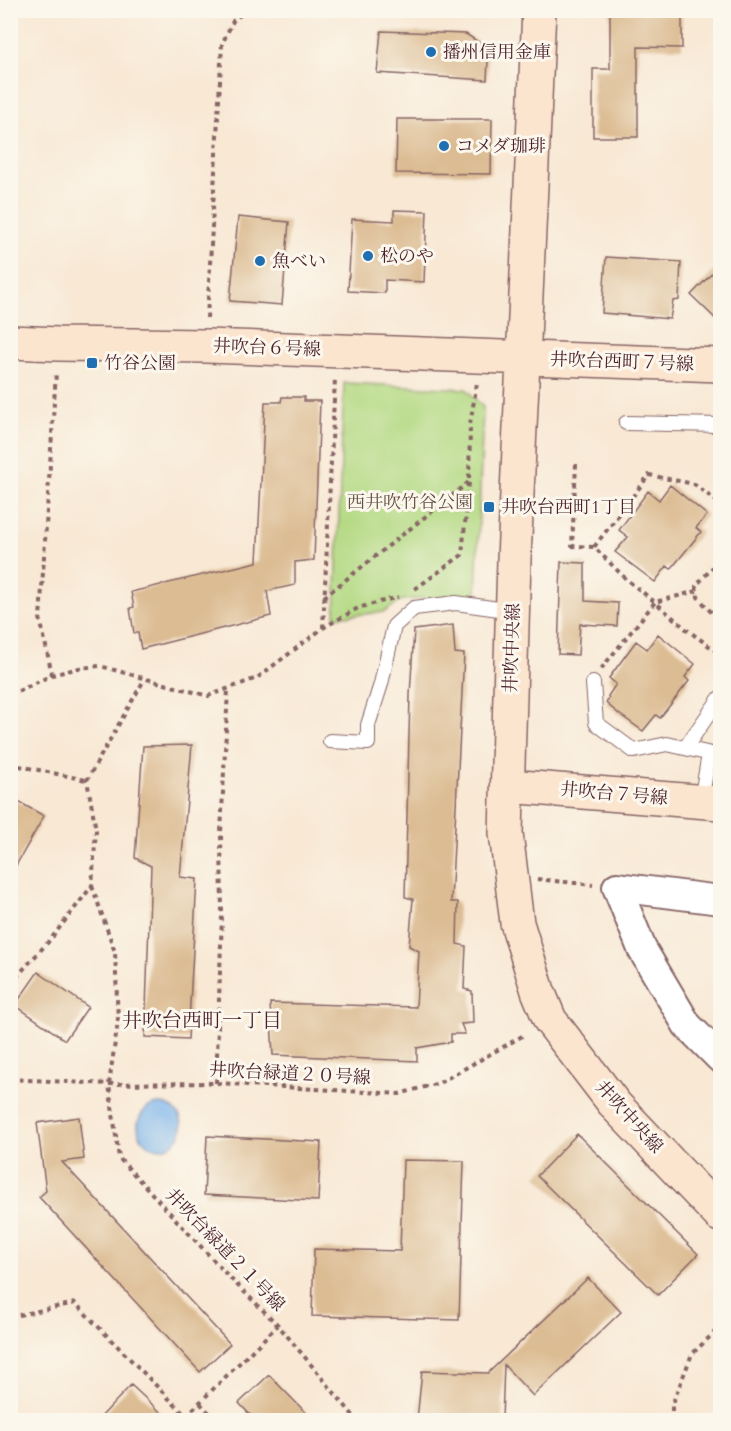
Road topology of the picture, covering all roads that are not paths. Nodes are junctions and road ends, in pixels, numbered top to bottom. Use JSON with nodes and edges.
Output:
{"nodes":[{"id":1,"x":523,"y":13,"type":"edge"},
{"id":2,"x":10,"y":342,"type":"edge"},
{"id":3,"x":524,"y":358,"type":"junction"},
{"id":4,"x":720,"y":365,"type":"edge"},
{"id":5,"x":626,"y":423,"type":"dead end"},
{"id":6,"x":720,"y":425,"type":"edge"},
{"id":7,"x":513,"y":611,"type":"junction"},
{"id":8,"x":593,"y":683,"type":"road end"},
{"id":9,"x":720,"y":698,"type":"edge"},
{"id":10,"x":330,"y":741,"type":"dead end"},
{"id":11,"x":685,"y":748,"type":"junction"},
{"id":12,"x":715,"y":755,"type":"edge"},
{"id":13,"x":508,"y":786,"type":"junction"},
{"id":14,"x":711,"y":802,"type":"edge"},
{"id":15,"x":720,"y":900,"type":"edge"},
{"id":16,"x":720,"y":1058,"type":"edge"},
{"id":17,"x":720,"y":1215,"type":"edge"}],
"edges":[{"from":1,"to":3,"type":"street","name":"井吹中央線"},
{"from":2,"to":3,"type":"street","name":"井吹台６号線"},
{"from":3,"to":4,"type":"street","name":"井吹台西町７号線"},
{"from":3,"to":7,"type":"street","name":"井吹中央線"},
{"from":5,"to":6,"type":"lane"},
{"from":7,"to":10,"type":"lane"},
{"from":7,"to":13,"type":"street","name":"井吹中央線"},
{"from":8,"to":11,"type":"lane"},
{"from":9,"to":11,"type":"lane"},
{"from":11,"to":12,"type":"lane"},
{"from":12,"to":14,"type":"lane"},
{"from":13,"to":14,"type":"street","name":"井吹台７号線"},
{"from":13,"to":17,"type":"street","name":"井吹中央線"},
{"from":15,"to":16,"type":"street"}]}
